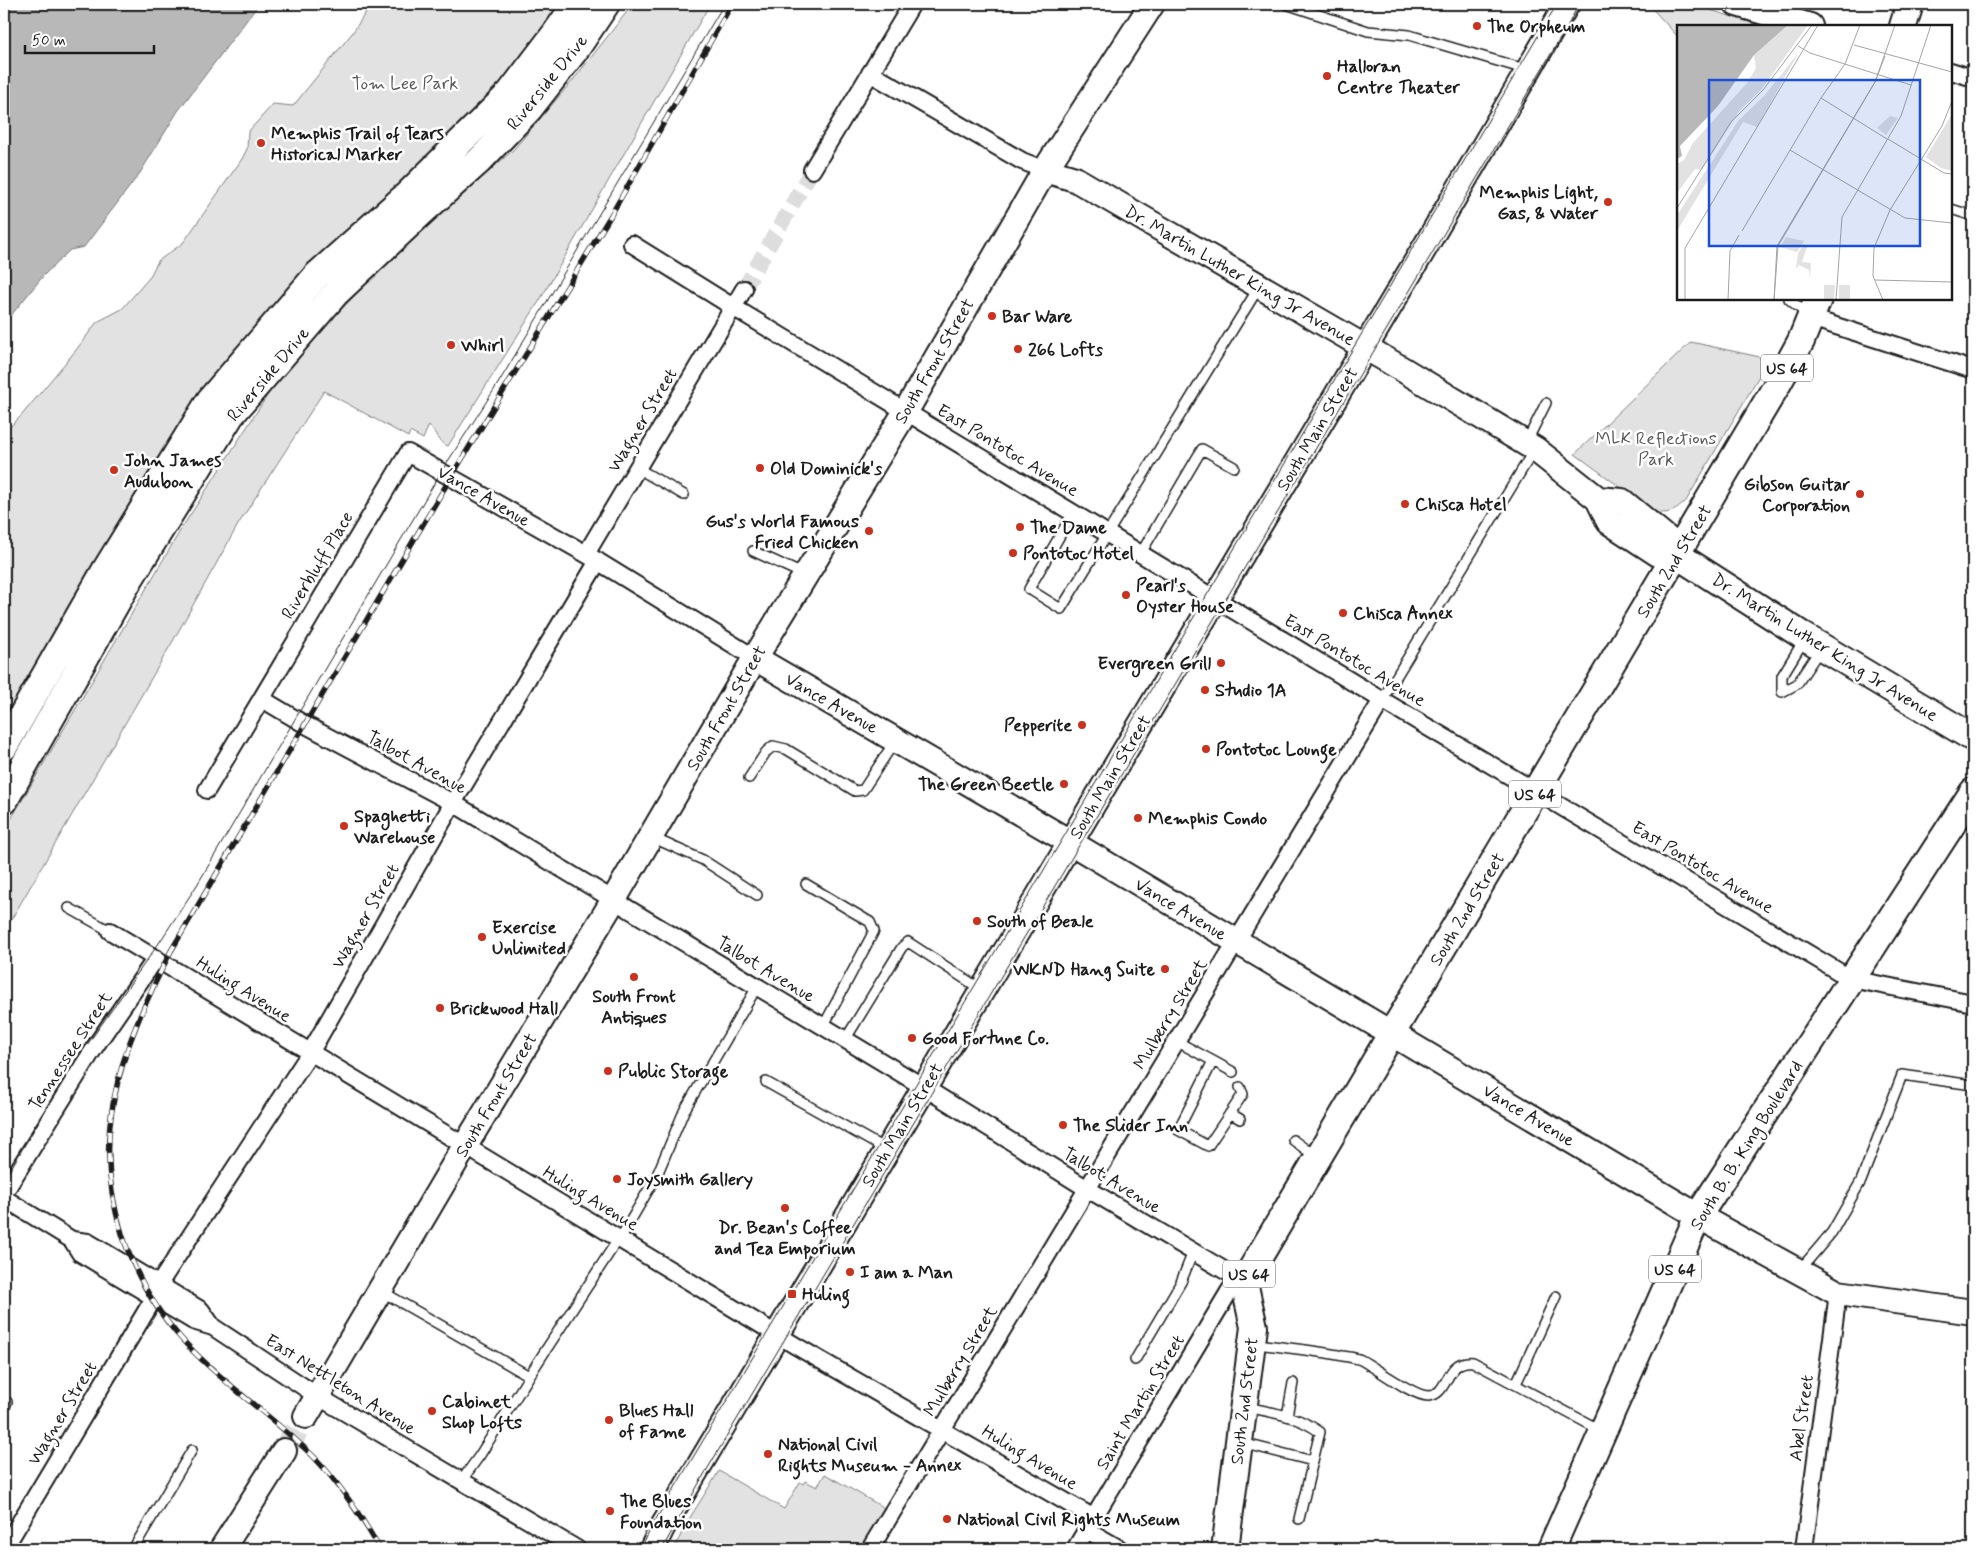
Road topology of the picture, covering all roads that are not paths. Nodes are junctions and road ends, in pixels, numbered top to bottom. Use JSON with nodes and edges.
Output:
{"nodes":[{"id":1,"x":576,"y":4,"type":"edge"},
{"id":2,"x":606,"y":4,"type":"edge"},
{"id":3,"x":912,"y":4,"type":"edge"},
{"id":4,"x":1152,"y":4,"type":"edge"},
{"id":5,"x":1286,"y":4,"type":"edge"},
{"id":6,"x":1567,"y":4,"type":"edge"},
{"id":7,"x":1910,"y":4,"type":"edge"},
{"id":8,"x":1748,"y":5,"type":"edge"},
{"id":9,"x":1808,"y":25,"type":"edge"},
{"id":10,"x":1902,"y":25,"type":"edge"},
{"id":11,"x":1529,"y":70,"type":"junction"},
{"id":12,"x":1952,"y":71,"type":"edge"},
{"id":13,"x":870,"y":73,"type":"junction"},
{"id":14,"x":1973,"y":78,"type":"edge"},
{"id":15,"x":812,"y":170,"type":"tunnel mouth"},
{"id":16,"x":1045,"y":170,"type":"junction"},
{"id":17,"x":1952,"y":208,"type":"edge"},
{"id":18,"x":1973,"y":216,"type":"edge"},
{"id":19,"x":632,"y":244,"type":"dead end"},
{"id":20,"x":1259,"y":286,"type":"junction"},
{"id":21,"x":744,"y":288,"type":"tunnel mouth"},
{"id":22,"x":1793,"y":300,"type":"edge"},
{"id":23,"x":733,"y":307,"type":"junction"},
{"id":24,"x":1814,"y":308,"type":"edge"},
{"id":25,"x":1365,"y":347,"type":"junction"},
{"id":26,"x":1973,"y":370,"type":"edge"},
{"id":27,"x":1546,"y":403,"type":"dead end"},
{"id":28,"x":906,"y":411,"type":"junction"},
{"id":29,"x":1530,"y":446,"type":"junction"},
{"id":30,"x":408,"y":452,"type":"joint"},
{"id":31,"x":1234,"y":467,"type":"dead end"},
{"id":32,"x":637,"y":468,"type":"junction"},
{"id":33,"x":684,"y":495,"type":"dead end"},
{"id":34,"x":1072,"y":512,"type":"junction"},
{"id":35,"x":1106,"y":532,"type":"junction"},
{"id":36,"x":753,"y":550,"type":"dead end"},
{"id":37,"x":1141,"y":553,"type":"junction"},
{"id":38,"x":1677,"y":555,"type":"junction"},
{"id":39,"x":592,"y":558,"type":"junction"},
{"id":40,"x":806,"y":575,"type":"junction"},
{"id":41,"x":1215,"y":599,"type":"junction"},
{"id":42,"x":1813,"y":642,"type":"junction"},
{"id":43,"x":755,"y":658,"type":"junction"},
{"id":44,"x":262,"y":699,"type":"junction"},
{"id":45,"x":1382,"y":700,"type":"junction"},
{"id":46,"x":1973,"y":738,"type":"edge"},
{"id":47,"x":895,"y":740,"type":"junction"},
{"id":48,"x":4,"y":747,"type":"edge"},
{"id":49,"x":749,"y":778,"type":"dead end"},
{"id":50,"x":207,"y":790,"type":"dead end"},
{"id":51,"x":1536,"y":791,"type":"junction"},
{"id":52,"x":1973,"y":792,"type":"edge"},
{"id":53,"x":4,"y":801,"type":"edge"},
{"id":54,"x":453,"y":803,"type":"junction"},
{"id":55,"x":651,"y":836,"type":"junction"},
{"id":56,"x":1070,"y":843,"type":"junction"},
{"id":57,"x":806,"y":884,"type":"dead end"},
{"id":58,"x":757,"y":895,"type":"dead end"},
{"id":59,"x":613,"y":901,"type":"junction"},
{"id":60,"x":69,"y":908,"type":"dead end"},
{"id":61,"x":110,"y":931,"type":"joint"},
{"id":62,"x":1237,"y":942,"type":"junction"},
{"id":63,"x":156,"y":958,"type":"junction"},
{"id":64,"x":1851,"y":979,"type":"junction"},
{"id":65,"x":757,"y":987,"type":"junction"},
{"id":66,"x":983,"y":990,"type":"junction"},
{"id":67,"x":1973,"y":1003,"type":"edge"},
{"id":68,"x":823,"y":1027,"type":"junction"},
{"id":69,"x":1392,"y":1034,"type":"junction"},
{"id":70,"x":845,"y":1040,"type":"junction"},
{"id":71,"x":1176,"y":1041,"type":"junction"},
{"id":72,"x":310,"y":1053,"type":"junction"},
{"id":73,"x":1213,"y":1061,"type":"junction"},
{"id":74,"x":1233,"y":1072,"type":"dead end"},
{"id":75,"x":766,"y":1082,"type":"dead end"},
{"id":76,"x":1973,"y":1085,"type":"edge"},
{"id":77,"x":1240,"y":1087,"type":"dead end"},
{"id":78,"x":924,"y":1088,"type":"junction"},
{"id":79,"x":1230,"y":1113,"type":"junction"},
{"id":80,"x":1240,"y":1119,"type":"dead end"},
{"id":81,"x":1293,"y":1140,"type":"dead end"},
{"id":82,"x":465,"y":1146,"type":"junction"},
{"id":83,"x":888,"y":1150,"type":"junction"},
{"id":84,"x":1318,"y":1158,"type":"junction"},
{"id":85,"x":1086,"y":1188,"type":"junction"},
{"id":86,"x":4,"y":1193,"type":"edge"},
{"id":87,"x":4,"y":1198,"type":"edge"},
{"id":88,"x":1698,"y":1216,"type":"junction"},
{"id":89,"x":620,"y":1239,"type":"junction"},
{"id":90,"x":1193,"y":1252,"type":"junction"},
{"id":91,"x":1799,"y":1271,"type":"junction"},
{"id":92,"x":1244,"y":1282,"type":"junction"},
{"id":93,"x":156,"y":1291,"type":"junction"},
{"id":94,"x":381,"y":1291,"type":"junction"},
{"id":95,"x":1838,"y":1293,"type":"junction"},
{"id":96,"x":1556,"y":1296,"type":"dead end"},
{"id":97,"x":1973,"y":1312,"type":"edge"},
{"id":98,"x":778,"y":1334,"type":"junction"},
{"id":99,"x":1252,"y":1344,"type":"junction"},
{"id":100,"x":1135,"y":1360,"type":"dead end"},
{"id":101,"x":529,"y":1376,"type":"junction"},
{"id":102,"x":1293,"y":1383,"type":"dead end"},
{"id":103,"x":1516,"y":1384,"type":"junction"},
{"id":104,"x":319,"y":1397,"type":"junction"},
{"id":105,"x":1244,"y":1406,"type":"junction"},
{"id":106,"x":306,"y":1416,"type":"tunnel mouth"},
{"id":107,"x":1286,"y":1416,"type":"junction"},
{"id":108,"x":942,"y":1429,"type":"junction"},
{"id":109,"x":1602,"y":1431,"type":"junction"},
{"id":110,"x":1239,"y":1442,"type":"junction"},
{"id":111,"x":192,"y":1450,"type":"dead end"},
{"id":112,"x":284,"y":1451,"type":"tunnel mouth"},
{"id":113,"x":1313,"y":1461,"type":"junction"},
{"id":114,"x":462,"y":1480,"type":"junction"},
{"id":115,"x":1300,"y":1519,"type":"dead end"},
{"id":116,"x":1090,"y":1524,"type":"junction"},
{"id":117,"x":4,"y":1549,"type":"edge"},
{"id":118,"x":133,"y":1549,"type":"edge"},
{"id":119,"x":222,"y":1549,"type":"edge"},
{"id":120,"x":577,"y":1549,"type":"edge"},
{"id":121,"x":652,"y":1549,"type":"edge"},
{"id":122,"x":870,"y":1549,"type":"edge"},
{"id":123,"x":1075,"y":1549,"type":"edge"},
{"id":124,"x":1120,"y":1549,"type":"edge"},
{"id":125,"x":1225,"y":1549,"type":"edge"},
{"id":126,"x":1551,"y":1549,"type":"edge"},
{"id":127,"x":1804,"y":1549,"type":"edge"}],
"edges":[{"from":1,"to":48,"type":"main road","name":"Riverside Drive"},
{"from":2,"to":53,"type":"main road","name":"Riverside Drive"},
{"from":3,"to":13,"type":"street"},
{"from":4,"to":16,"type":"main road","name":"South Front Street"},
{"from":5,"to":11,"type":"lane"},
{"from":6,"to":11,"type":"main road","name":"South Main Street"},
{"from":7,"to":10,"type":"main road"},
{"from":8,"to":9,"type":"main road"},
{"from":11,"to":25,"type":"main road","name":"South Main Street"},
{"from":12,"to":14,"type":"street"},
{"from":13,"to":15,"type":"street"},
{"from":13,"to":16,"type":"street","name":"Dr. Martin Luther King Jr Avenue"},
{"from":16,"to":20,"type":"main road","name":"Dr. Martin Luther King Jr Avenue"},
{"from":16,"to":28,"type":"main road","name":"South Front Street"},
{"from":17,"to":18,"type":"lane"},
{"from":19,"to":23,"type":"street","name":"East Pontotoc Avenue"},
{"from":20,"to":25,"type":"main road","name":"Dr. Martin Luther King Jr Avenue"},
{"from":20,"to":35,"type":"lane"},
{"from":21,"to":23,"type":"street","name":"Wagner Street"},
{"from":22,"to":24,"type":"lane"},
{"from":23,"to":28,"type":"street","name":"East Pontotoc Avenue"},
{"from":23,"to":32,"type":"street","name":"Wagner Street"},
{"from":24,"to":26,"type":"street"},
{"from":24,"to":38,"type":"main road","name":"South 2nd Street","number":"US 64"},
{"from":25,"to":29,"type":"main road","name":"Dr. Martin Luther King Jr Avenue"},
{"from":25,"to":41,"type":"main road","name":"South Main Street"},
{"from":27,"to":29,"type":"lane","name":"Mulberry Street"},
{"from":28,"to":34,"type":"street","name":"East Pontotoc Avenue"},
{"from":28,"to":40,"type":"main road","name":"South Front Street"},
{"from":29,"to":38,"type":"main road","name":"Dr. Martin Luther King Jr Avenue"},
{"from":29,"to":45,"type":"lane","name":"Mulberry Street"},
{"from":30,"to":39,"type":"street","name":"Vance Avenue"},
{"from":30,"to":44,"type":"street","name":"Riverbluff Place"},
{"from":31,"to":37,"type":"lane"},
{"from":32,"to":33,"type":"lane"},
{"from":32,"to":39,"type":"street","name":"Wagner Street"},
{"from":34,"to":35,"type":"street","name":"East Pontotoc Avenue"},
{"from":34,"to":35,"type":"lane"},
{"from":35,"to":37,"type":"street","name":"East Pontotoc Avenue"},
{"from":36,"to":40,"type":"lane"},
{"from":37,"to":41,"type":"street","name":"East Pontotoc Avenue"},
{"from":38,"to":42,"type":"main road","name":"Dr. Martin Luther King Jr Avenue"},
{"from":38,"to":51,"type":"main road","name":"South 2nd Street","number":"US 64"},
{"from":39,"to":43,"type":"street","name":"Vance Avenue"},
{"from":39,"to":54,"type":"street","name":"Wagner Street"},
{"from":40,"to":43,"type":"main road","name":"South Front Street"},
{"from":41,"to":45,"type":"street","name":"East Pontotoc Avenue"},
{"from":41,"to":56,"type":"main road","name":"South Main Street"},
{"from":42,"to":42,"type":"lane"},
{"from":42,"to":46,"type":"main road","name":"Dr. Martin Luther King Jr Avenue"},
{"from":43,"to":47,"type":"main road","name":"Vance Avenue"},
{"from":43,"to":55,"type":"main road","name":"South Front Street"},
{"from":44,"to":50,"type":"street","name":"Riverbluff Place"},
{"from":44,"to":54,"type":"street","name":"Talbot Avenue"},
{"from":45,"to":51,"type":"street","name":"East Pontotoc Avenue"},
{"from":45,"to":62,"type":"street","name":"Mulberry Street"},
{"from":47,"to":49,"type":"lane"},
{"from":47,"to":56,"type":"main road","name":"Vance Avenue"},
{"from":51,"to":64,"type":"street","name":"East Pontotoc Avenue"},
{"from":51,"to":69,"type":"main road","name":"South 2nd Street","number":"US 64"},
{"from":52,"to":64,"type":"main road","name":"South B. B. King Boulevard","number":"US 64"},
{"from":54,"to":59,"type":"street","name":"Talbot Avenue"},
{"from":54,"to":72,"type":"street","name":"Wagner Street"},
{"from":55,"to":58,"type":"lane"},
{"from":55,"to":59,"type":"main road","name":"South Front Street"},
{"from":56,"to":62,"type":"main road","name":"Vance Avenue"},
{"from":56,"to":66,"type":"main road","name":"South Main Street"},
{"from":57,"to":68,"type":"lane"},
{"from":59,"to":65,"type":"street","name":"Talbot Avenue"},
{"from":59,"to":82,"type":"main road","name":"South Front Street"},
{"from":60,"to":61,"type":"lane","name":"Huling Avenue"},
{"from":61,"to":63,"type":"street","name":"Huling Avenue"},
{"from":62,"to":69,"type":"main road","name":"Vance Avenue"},
{"from":62,"to":71,"type":"street","name":"Mulberry Street"},
{"from":63,"to":72,"type":"street","name":"Huling Avenue"},
{"from":63,"to":86,"type":"street","name":"Tennessee Street"},
{"from":64,"to":67,"type":"street","name":"East Pontotoc Avenue"},
{"from":64,"to":88,"type":"main road","name":"South B. B. King Boulevard","number":"US 64"},
{"from":65,"to":68,"type":"street","name":"Talbot Avenue"},
{"from":65,"to":89,"type":"lane"},
{"from":66,"to":70,"type":"lane"},
{"from":66,"to":78,"type":"main road","name":"South Main Street"},
{"from":68,"to":70,"type":"street","name":"Talbot Avenue"},
{"from":69,"to":84,"type":"main road","name":"South 2nd Street","number":"US 64"},
{"from":69,"to":88,"type":"main road","name":"Vance Avenue"},
{"from":70,"to":78,"type":"street","name":"Talbot Avenue"},
{"from":71,"to":73,"type":"lane"},
{"from":71,"to":85,"type":"street","name":"Mulberry Street"},
{"from":72,"to":82,"type":"street","name":"Huling Avenue"},
{"from":72,"to":93,"type":"street","name":"Wagner Street"},
{"from":73,"to":74,"type":"lane"},
{"from":73,"to":79,"type":"lane"},
{"from":75,"to":83,"type":"lane"},
{"from":76,"to":91,"type":"lane"},
{"from":77,"to":79,"type":"lane"},
{"from":78,"to":83,"type":"main road","name":"South Main Street"},
{"from":78,"to":85,"type":"street","name":"Talbot Avenue"},
{"from":79,"to":80,"type":"lane"},
{"from":81,"to":84,"type":"lane"},
{"from":82,"to":89,"type":"street","name":"Huling Avenue"},
{"from":82,"to":94,"type":"main road","name":"South Front Street"},
{"from":83,"to":98,"type":"main road","name":"South Main Street"},
{"from":84,"to":92,"type":"main road","name":"South 2nd Street","number":"US 64"},
{"from":85,"to":90,"type":"street","name":"Talbot Avenue"},
{"from":85,"to":108,"type":"street","name":"Mulberry Street"},
{"from":87,"to":93,"type":"street","name":"East Nettleton Avenue"},
{"from":88,"to":91,"type":"main road","name":"Vance Avenue"},
{"from":88,"to":109,"type":"main road","name":"South B. B. King Boulevard","number":"US 64"},
{"from":89,"to":98,"type":"street","name":"Huling Avenue"},
{"from":89,"to":101,"type":"lane"},
{"from":90,"to":92,"type":"street","name":"Talbot Avenue"},
{"from":90,"to":100,"type":"lane"},
{"from":91,"to":95,"type":"main road","name":"Vance Avenue"},
{"from":92,"to":99,"type":"main road","name":"South 2nd Street","number":"US 64"},
{"from":92,"to":116,"type":"street","name":"Saint Martin Street"},
{"from":93,"to":104,"type":"street","name":"East Nettleton Avenue"},
{"from":93,"to":117,"type":"street","name":"Wagner Street"},
{"from":94,"to":101,"type":"lane"},
{"from":94,"to":104,"type":"main road","name":"South Front Street"},
{"from":95,"to":97,"type":"main road","name":"Vance Avenue"},
{"from":95,"to":127,"type":"street","name":"Abel Street"},
{"from":96,"to":103,"type":"lane"},
{"from":98,"to":108,"type":"street","name":"Huling Avenue"},
{"from":98,"to":121,"type":"main road","name":"South Main Street"},
{"from":99,"to":103,"type":"lane"},
{"from":99,"to":105,"type":"main road","name":"South 2nd Street","number":"US 64"},
{"from":101,"to":114,"type":"lane"},
{"from":102,"to":107,"type":"lane"},
{"from":103,"to":109,"type":"lane"},
{"from":104,"to":106,"type":"main road","name":"South Front Street"},
{"from":104,"to":114,"type":"street","name":"East Nettleton Avenue"},
{"from":105,"to":107,"type":"lane"},
{"from":105,"to":110,"type":"main road","name":"South 2nd Street","number":"US 64"},
{"from":107,"to":113,"type":"lane"},
{"from":108,"to":116,"type":"street","name":"Huling Avenue"},
{"from":108,"to":122,"type":"street","name":"Mulberry Street"},
{"from":109,"to":126,"type":"main road","name":"South B. B. King Boulevard","number":"US 64"},
{"from":110,"to":113,"type":"lane"},
{"from":110,"to":125,"type":"main road","name":"South 2nd Street","number":"US 64"},
{"from":111,"to":118,"type":"lane"},
{"from":112,"to":119,"type":"main road"},
{"from":113,"to":115,"type":"lane"},
{"from":114,"to":120,"type":"street","name":"East Nettleton Avenue"},
{"from":116,"to":123,"type":"street","name":"Saint Martin Street"},
{"from":116,"to":124,"type":"street","name":"Huling Avenue"}]}
